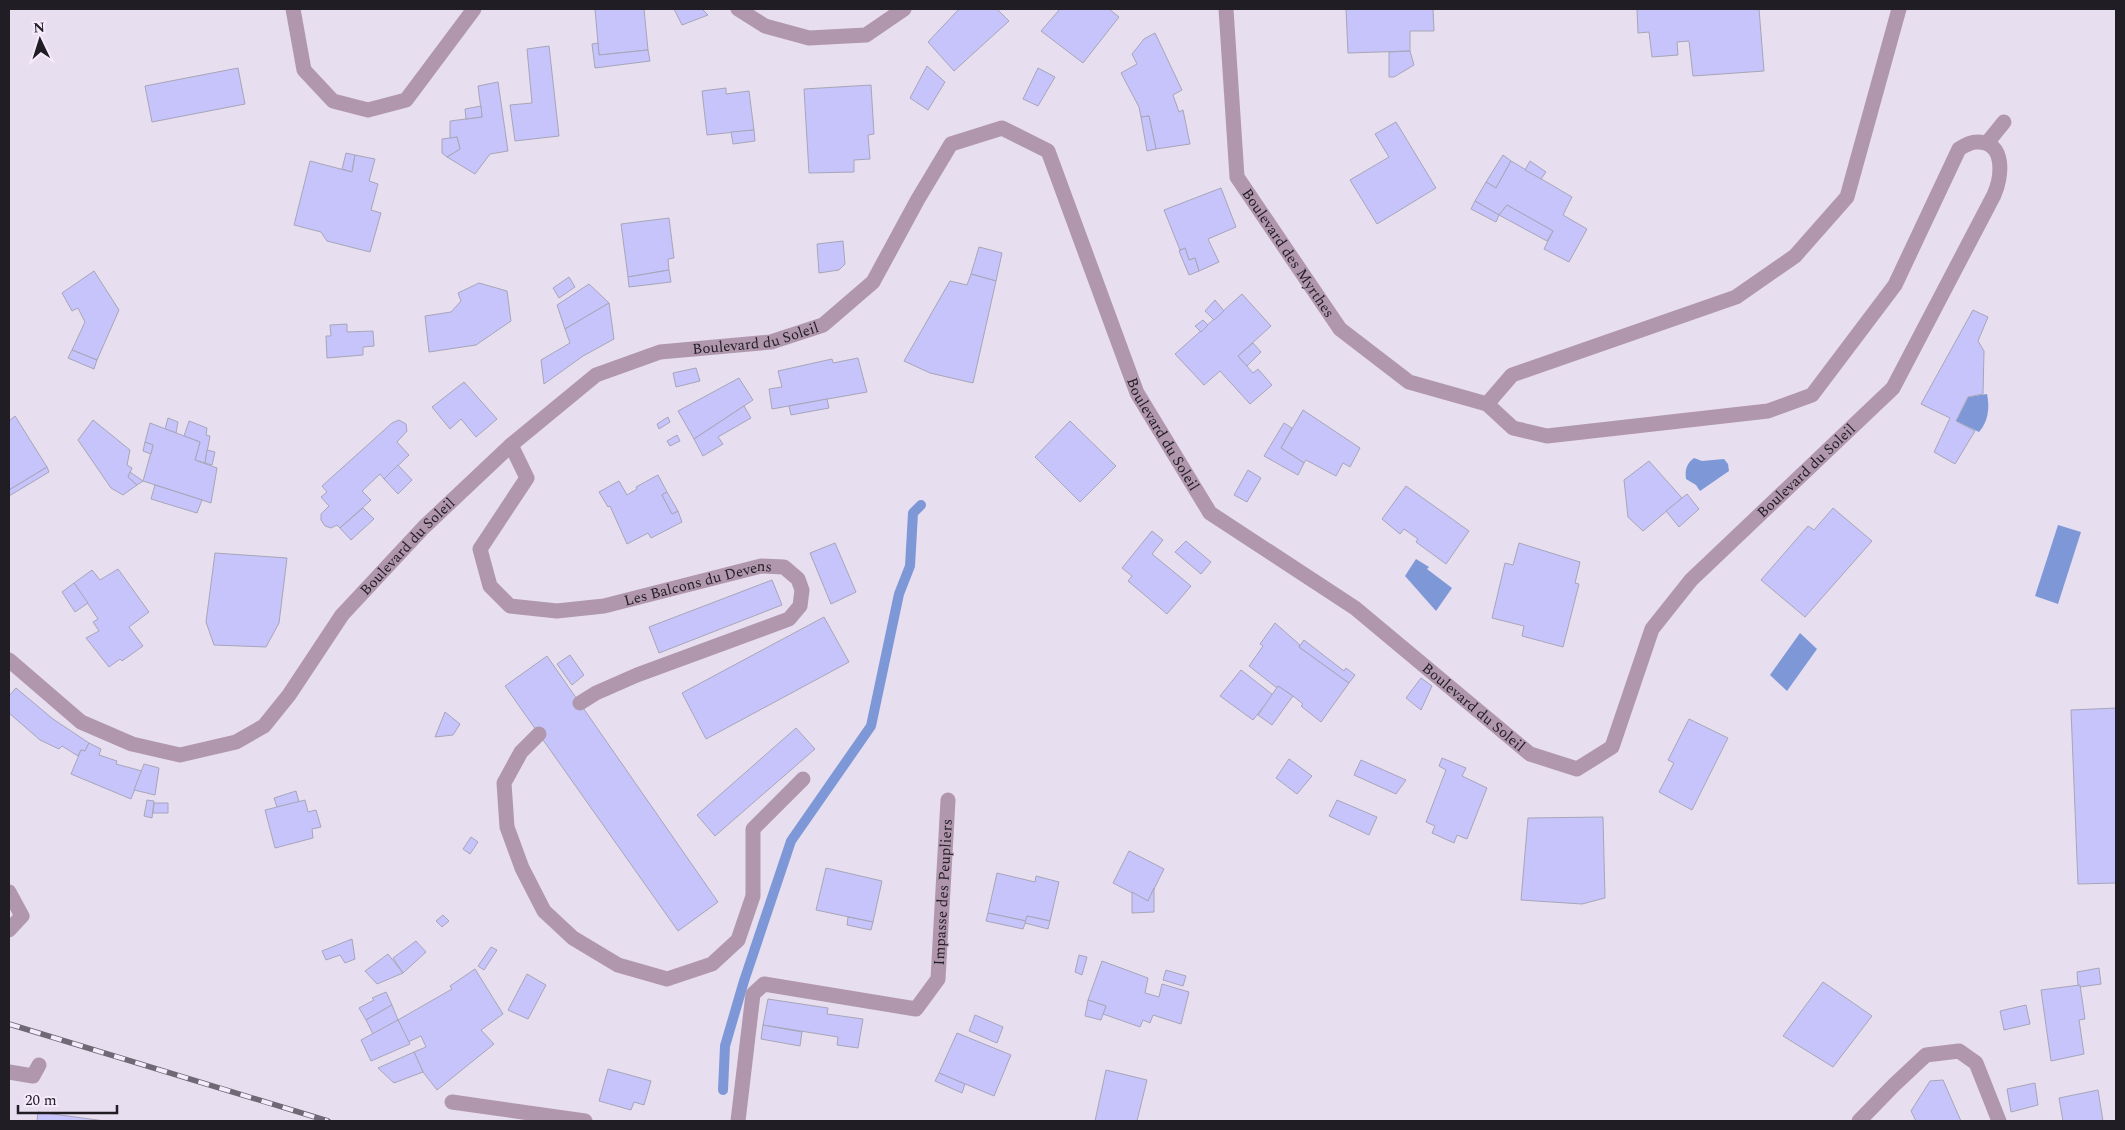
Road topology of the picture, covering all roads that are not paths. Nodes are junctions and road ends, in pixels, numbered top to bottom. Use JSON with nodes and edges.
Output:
{"nodes":[{"id":1,"x":293,"y":9,"type":"edge"},
{"id":2,"x":474,"y":9,"type":"edge"},
{"id":3,"x":738,"y":9,"type":"edge"},
{"id":4,"x":904,"y":9,"type":"edge"},
{"id":5,"x":1226,"y":9,"type":"edge"},
{"id":6,"x":1899,"y":9,"type":"edge"},
{"id":7,"x":2004,"y":122,"type":"dead end"},
{"id":8,"x":1987,"y":143,"type":"junction"},
{"id":9,"x":1486,"y":404,"type":"junction"},
{"id":10,"x":511,"y":445,"type":"junction"},
{"id":11,"x":9,"y":660,"type":"edge"},
{"id":12,"x":580,"y":703,"type":"dead end"},
{"id":13,"x":539,"y":734,"type":"dead end"},
{"id":14,"x":803,"y":780,"type":"dead end"},
{"id":15,"x":948,"y":800,"type":"dead end"},
{"id":16,"x":9,"y":892,"type":"edge"},
{"id":17,"x":9,"y":930,"type":"edge"},
{"id":18,"x":39,"y":1065,"type":"dead end"},
{"id":19,"x":9,"y":1072,"type":"edge"},
{"id":20,"x":452,"y":1102,"type":"dead end"},
{"id":21,"x":586,"y":1121,"type":"edge"},
{"id":22,"x":738,"y":1121,"type":"edge"},
{"id":23,"x":1859,"y":1121,"type":"edge"},
{"id":24,"x":1999,"y":1121,"type":"edge"}],
"edges":[{"from":1,"to":2,"type":"street"},
{"from":3,"to":4,"type":"street"},
{"from":5,"to":9,"type":"street","name":"Boulevard des Myrthes"},
{"from":6,"to":9,"type":"street"},
{"from":7,"to":8,"type":"street"},
{"from":8,"to":9,"type":"street"},
{"from":8,"to":10,"type":"street","name":"Boulevard du Soleil"},
{"from":10,"to":11,"type":"street","name":"Boulevard du Soleil"},
{"from":10,"to":12,"type":"street","name":"Les Balcons du Devens"},
{"from":13,"to":14,"type":"street"},
{"from":15,"to":22,"type":"street","name":"Impasse des Peupliers"},
{"from":16,"to":17,"type":"street"},
{"from":18,"to":19,"type":"street"},
{"from":20,"to":21,"type":"street"},
{"from":23,"to":24,"type":"street"}]}
